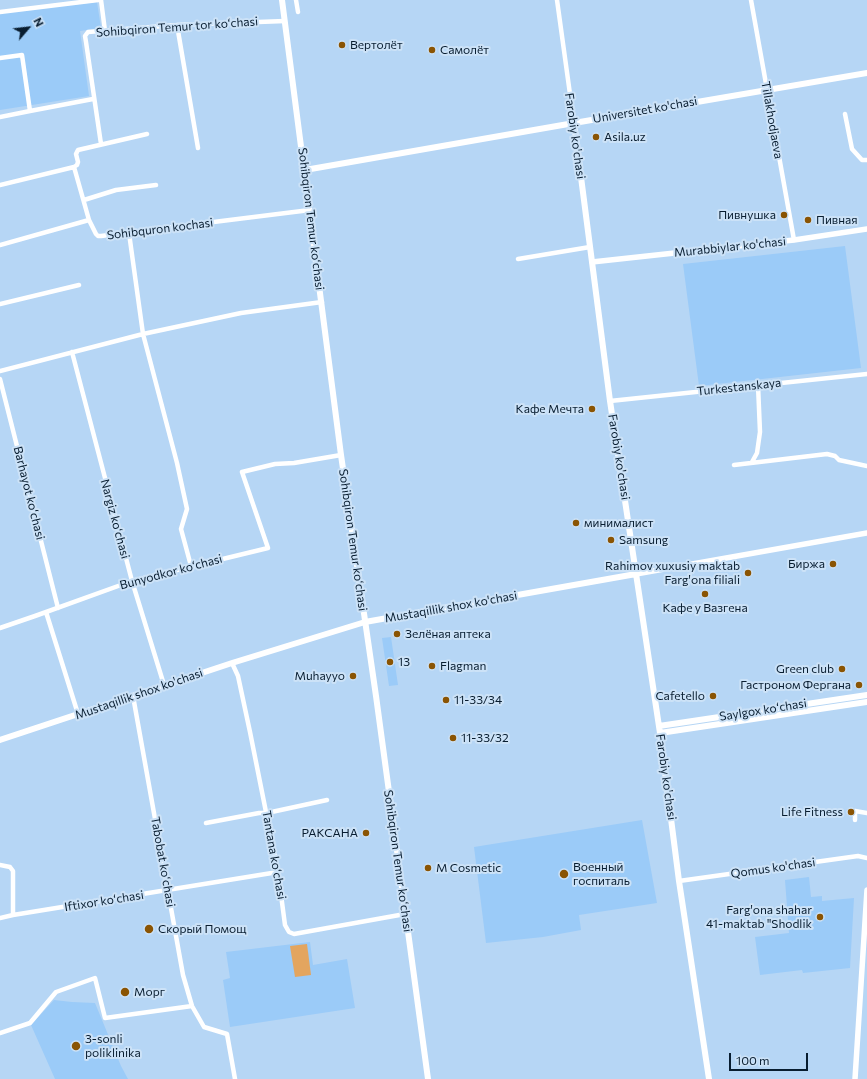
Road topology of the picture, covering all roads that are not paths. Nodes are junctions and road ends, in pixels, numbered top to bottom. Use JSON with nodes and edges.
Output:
{"nodes":[{"id":1,"x":99,"y":0,"type":"edge"},
{"id":2,"x":282,"y":0,"type":"edge"},
{"id":3,"x":296,"y":0,"type":"edge"},
{"id":4,"x":557,"y":0,"type":"edge"},
{"id":5,"x":751,"y":0,"type":"edge"},
{"id":6,"x":0,"y":12,"type":"edge"},
{"id":7,"x":298,"y":12,"type":"dead end"},
{"id":8,"x":285,"y":20,"type":"junction"},
{"id":9,"x":177,"y":25,"type":"junction"},
{"id":10,"x":105,"y":31,"type":"junction"},
{"id":11,"x":0,"y":58,"type":"edge"},
{"id":12,"x":867,"y":73,"type":"edge"},
{"id":13,"x":767,"y":90,"type":"junction"},
{"id":14,"x":93,"y":100,"type":"junction"},
{"id":15,"x":30,"y":111,"type":"junction"},
{"id":16,"x":845,"y":114,"type":"dead end"},
{"id":17,"x":0,"y":117,"type":"edge"},
{"id":18,"x":574,"y":122,"type":"junction"},
{"id":19,"x":147,"y":134,"type":"dead end"},
{"id":20,"x":100,"y":144,"type":"junction"},
{"id":21,"x":198,"y":148,"type":"dead end"},
{"id":22,"x":867,"y":160,"type":"edge"},
{"id":23,"x":74,"y":167,"type":"junction"},
{"id":24,"x":305,"y":170,"type":"junction"},
{"id":25,"x":0,"y":185,"type":"edge"},
{"id":26,"x":156,"y":185,"type":"dead end"},
{"id":27,"x":84,"y":200,"type":"junction"},
{"id":28,"x":310,"y":210,"type":"junction"},
{"id":29,"x":89,"y":220,"type":"junction"},
{"id":30,"x":867,"y":228,"type":"edge"},
{"id":31,"x":129,"y":233,"type":"junction"},
{"id":32,"x":794,"y":240,"type":"junction"},
{"id":33,"x":0,"y":244,"type":"edge"},
{"id":34,"x":590,"y":247,"type":"junction"},
{"id":35,"x":518,"y":259,"type":"dead end"},
{"id":36,"x":592,"y":262,"type":"junction"},
{"id":37,"x":79,"y":285,"type":"dead end"},
{"id":38,"x":322,"y":302,"type":"junction"},
{"id":39,"x":0,"y":304,"type":"edge"},
{"id":40,"x":143,"y":334,"type":"junction"},
{"id":41,"x":72,"y":352,"type":"junction"},
{"id":42,"x":0,"y":371,"type":"edge"},
{"id":43,"x":867,"y":374,"type":"edge"},
{"id":44,"x":0,"y":379,"type":"edge"},
{"id":45,"x":758,"y":385,"type":"junction"},
{"id":46,"x":610,"y":401,"type":"junction"},
{"id":47,"x":342,"y":455,"type":"junction"},
{"id":48,"x":752,"y":462,"type":"junction"},
{"id":49,"x":734,"y":465,"type":"dead end"},
{"id":50,"x":867,"y":466,"type":"edge"},
{"id":51,"x":867,"y":533,"type":"edge"},
{"id":52,"x":191,"y":566,"type":"junction"},
{"id":53,"x":636,"y":574,"type":"junction"},
{"id":54,"x":132,"y":581,"type":"junction"},
{"id":55,"x":58,"y":608,"type":"junction"},
{"id":56,"x":46,"y":612,"type":"junction"},
{"id":57,"x":365,"y":622,"type":"junction"},
{"id":58,"x":0,"y":628,"type":"edge"},
{"id":59,"x":232,"y":663,"type":"junction"},
{"id":60,"x":164,"y":685,"type":"junction"},
{"id":61,"x":867,"y":695,"type":"edge"},
{"id":62,"x":133,"y":696,"type":"junction"},
{"id":63,"x":867,"y":702,"type":"edge"},
{"id":64,"x":78,"y":714,"type":"junction"},
{"id":65,"x":659,"y":730,"type":"junction"},
{"id":66,"x":0,"y":740,"type":"edge"},
{"id":67,"x":327,"y":800,"type":"dead end"},
{"id":68,"x":267,"y":813,"type":"junction"},
{"id":69,"x":867,"y":813,"type":"edge"},
{"id":70,"x":855,"y":820,"type":"dead end"},
{"id":71,"x":206,"y":823,"type":"dead end"},
{"id":72,"x":867,"y":858,"type":"edge"},
{"id":73,"x":0,"y":865,"type":"edge"},
{"id":74,"x":278,"y":872,"type":"junction"},
{"id":75,"x":679,"y":881,"type":"junction"},
{"id":76,"x":867,"y":890,"type":"edge"},
{"id":77,"x":168,"y":891,"type":"junction"},
{"id":78,"x":406,"y":914,"type":"junction"},
{"id":79,"x":13,"y":915,"type":"junction"},
{"id":80,"x":0,"y":918,"type":"edge"},
{"id":81,"x":192,"y":1006,"type":"junction"},
{"id":82,"x":0,"y":1033,"type":"edge"},
{"id":83,"x":235,"y":1079,"type":"edge"},
{"id":84,"x":428,"y":1079,"type":"edge"},
{"id":85,"x":709,"y":1079,"type":"edge"},
{"id":86,"x":855,"y":1079,"type":"edge"}],
"edges":[{"from":1,"to":6,"type":"street"},
{"from":1,"to":10,"type":"street"},
{"from":2,"to":8,"type":"main road","name":"Sohibqiron Temur koʻchasi"},
{"from":3,"to":7,"type":"street"},
{"from":4,"to":18,"type":"street","name":"Farobiy ko'chasi"},
{"from":5,"to":13,"type":"street","name":"Tillakhodjaeva"},
{"from":8,"to":9,"type":"street","name":"Sohibqiron Temur tor koʻchasi"},
{"from":8,"to":24,"type":"main road","name":"Sohibqiron Temur koʻchasi"},
{"from":9,"to":10,"type":"street","name":"Sohibqiron Temur tor koʻchasi"},
{"from":9,"to":21,"type":"street"},
{"from":10,"to":14,"type":"street","name":"Sohibqiron Temur tor koʻchasi"},
{"from":11,"to":15,"type":"street"},
{"from":12,"to":13,"type":"main road","name":"Universitet ko'chasi"},
{"from":13,"to":18,"type":"main road","name":"Universitet ko'chasi"},
{"from":13,"to":32,"type":"street","name":"Tillakhodjaeva"},
{"from":14,"to":15,"type":"street"},
{"from":14,"to":20,"type":"street","name":"Sohibqiron Temur tor koʻchasi"},
{"from":15,"to":17,"type":"street"},
{"from":16,"to":22,"type":"street"},
{"from":18,"to":24,"type":"main road","name":"Universitet ko'chasi"},
{"from":18,"to":34,"type":"main road","name":"Farobiy ko'chasi"},
{"from":19,"to":20,"type":"street"},
{"from":20,"to":23,"type":"street"},
{"from":23,"to":25,"type":"street"},
{"from":23,"to":27,"type":"street"},
{"from":24,"to":28,"type":"main road","name":"Sohibqiron Temur koʻchasi"},
{"from":26,"to":27,"type":"street"},
{"from":27,"to":29,"type":"street"},
{"from":28,"to":31,"type":"street","name":"Sohibquron kochasi"},
{"from":28,"to":38,"type":"main road","name":"Sohibqiron Temur koʻchasi"},
{"from":29,"to":31,"type":"street","name":"Sohibquron kochasi"},
{"from":29,"to":33,"type":"street"},
{"from":30,"to":32,"type":"street","name":"Murabbiylar ko'chasi"},
{"from":31,"to":40,"type":"street"},
{"from":32,"to":36,"type":"street","name":"Murabbiylar ko'chasi"},
{"from":34,"to":35,"type":"street"},
{"from":34,"to":36,"type":"main road","name":"Farobiy ko'chasi"},
{"from":36,"to":46,"type":"main road","name":"Farobiy ko'chasi"},
{"from":37,"to":39,"type":"street"},
{"from":38,"to":40,"type":"street"},
{"from":38,"to":47,"type":"main road","name":"Sohibqiron Temur koʻchasi"},
{"from":40,"to":41,"type":"street"},
{"from":40,"to":52,"type":"street"},
{"from":41,"to":42,"type":"street"},
{"from":41,"to":54,"type":"street","name":"Nargiz koʻchasi"},
{"from":43,"to":45,"type":"street","name":"Turkestanskaya"},
{"from":44,"to":55,"type":"street","name":"Barhayot koʻchasi"},
{"from":45,"to":46,"type":"street","name":"Turkestanskaya"},
{"from":45,"to":48,"type":"street"},
{"from":46,"to":53,"type":"main road","name":"Farobiy ko'chasi"},
{"from":47,"to":52,"type":"street","name":"Bunyodkor koʻchasi"},
{"from":47,"to":57,"type":"main road","name":"Sohibqiron Temur koʻchasi"},
{"from":48,"to":49,"type":"street"},
{"from":48,"to":50,"type":"street"},
{"from":51,"to":53,"type":"street","name":"Mustaqillik shox ko'chasi"},
{"from":52,"to":54,"type":"street","name":"Bunyodkor koʻchasi"},
{"from":53,"to":57,"type":"main road","name":"Mustaqillik shox ko'chasi"},
{"from":53,"to":65,"type":"main road","name":"Farobiy ko'chasi"},
{"from":54,"to":55,"type":"street","name":"Bunyodkor koʻchasi"},
{"from":54,"to":60,"type":"street","name":"Nargiz koʻchasi"},
{"from":55,"to":56,"type":"street","name":"Bunyodkor koʻchasi"},
{"from":56,"to":58,"type":"street","name":"Bunyodkor koʻchasi"},
{"from":56,"to":64,"type":"street"},
{"from":57,"to":59,"type":"main road","name":"Mustaqillik shox ko'chasi"},
{"from":57,"to":78,"type":"main road","name":"Sohibqiron Temur koʻchasi"},
{"from":59,"to":60,"type":"main road","name":"Mustaqillik shox ko'chasi"},
{"from":59,"to":68,"type":"street","name":"Tantana koʻchasi"},
{"from":60,"to":62,"type":"main road","name":"Mustaqillik shox ko'chasi"},
{"from":61,"to":65,"type":"main road","name":"Saylgox koʻchasi"},
{"from":62,"to":64,"type":"main road","name":"Mustaqillik shox ko'chasi"},
{"from":62,"to":77,"type":"street","name":"Tabobat koʻchasi"},
{"from":63,"to":65,"type":"main road","name":"Saylgox koʻchasi"},
{"from":64,"to":66,"type":"main road","name":"Mustaqillik shox ko'chasi"},
{"from":65,"to":75,"type":"main road","name":"Farobiy ko'chasi"},
{"from":67,"to":68,"type":"street"},
{"from":68,"to":71,"type":"street"},
{"from":68,"to":74,"type":"street","name":"Tantana koʻchasi"},
{"from":69,"to":70,"type":"street"},
{"from":72,"to":75,"type":"street","name":"Qomus ko'chasi"},
{"from":73,"to":79,"type":"street"},
{"from":74,"to":77,"type":"street","name":"Iftixor koʻchasi"},
{"from":74,"to":78,"type":"street","name":"Tantana koʻchasi"},
{"from":75,"to":85,"type":"main road","name":"Farobiy ko'chasi"},
{"from":76,"to":86,"type":"street"},
{"from":77,"to":79,"type":"street","name":"Iftixor koʻchasi"},
{"from":77,"to":81,"type":"street","name":"Tabobat koʻchasi"},
{"from":78,"to":84,"type":"main road","name":"Sohibqiron Temur koʻchasi"},
{"from":79,"to":80,"type":"street","name":"Iftixor koʻchasi"},
{"from":81,"to":82,"type":"street"},
{"from":81,"to":83,"type":"street","name":"Tabobat koʻchasi"}]}
